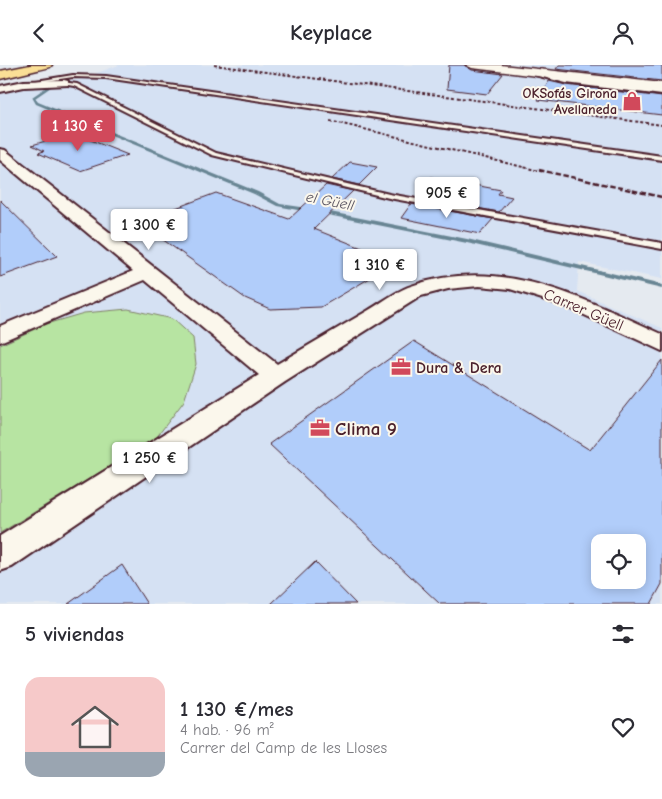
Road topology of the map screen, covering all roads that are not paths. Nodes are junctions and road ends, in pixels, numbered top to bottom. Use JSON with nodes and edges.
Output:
{"nodes":[{"id":1,"x":13,"y":65,"type":"edge"},
{"id":2,"x":21,"y":65,"type":"edge"},
{"id":3,"x":39,"y":65,"type":"edge"},
{"id":4,"x":46,"y":65,"type":"edge"},
{"id":5,"x":472,"y":65,"type":"edge"},
{"id":6,"x":594,"y":65,"type":"edge"},
{"id":7,"x":0,"y":69,"type":"edge"},
{"id":8,"x":538,"y":73,"type":"junction"},
{"id":9,"x":0,"y":75,"type":"edge"},
{"id":10,"x":588,"y":78,"type":"junction"},
{"id":11,"x":64,"y":83,"type":"joint"},
{"id":12,"x":24,"y":84,"type":"junction"},
{"id":13,"x":662,"y":87,"type":"edge"},
{"id":14,"x":0,"y":89,"type":"edge"},
{"id":15,"x":662,"y":92,"type":"edge"},
{"id":16,"x":0,"y":153,"type":"edge"},
{"id":17,"x":662,"y":158,"type":"edge"},
{"id":18,"x":662,"y":246,"type":"edge"},
{"id":19,"x":147,"y":271,"type":"junction"},
{"id":20,"x":0,"y":335,"type":"edge"},
{"id":21,"x":662,"y":343,"type":"edge"},
{"id":22,"x":276,"y":376,"type":"junction"},
{"id":23,"x":0,"y":555,"type":"edge"}],
"edges":[{"from":1,"to":7,"type":"highway"},
{"from":2,"to":7,"type":"highway"},
{"from":3,"to":9,"type":"highway"},
{"from":4,"to":9,"type":"highway"},
{"from":5,"to":8,"type":"main road"},
{"from":6,"to":10,"type":"street"},
{"from":8,"to":10,"type":"main road"},
{"from":8,"to":15,"type":"street"},
{"from":10,"to":13,"type":"main road"},
{"from":11,"to":12,"type":"street"},
{"from":11,"to":18,"type":"lane"},
{"from":12,"to":14,"type":"street"},
{"from":12,"to":17,"type":"lane"},
{"from":16,"to":19,"type":"street"},
{"from":19,"to":20,"type":"street"},
{"from":19,"to":22,"type":"street"},
{"from":21,"to":22,"type":"street","name":"Carrer Güell"},
{"from":22,"to":23,"type":"street","name":"Carrer Güell"}]}
